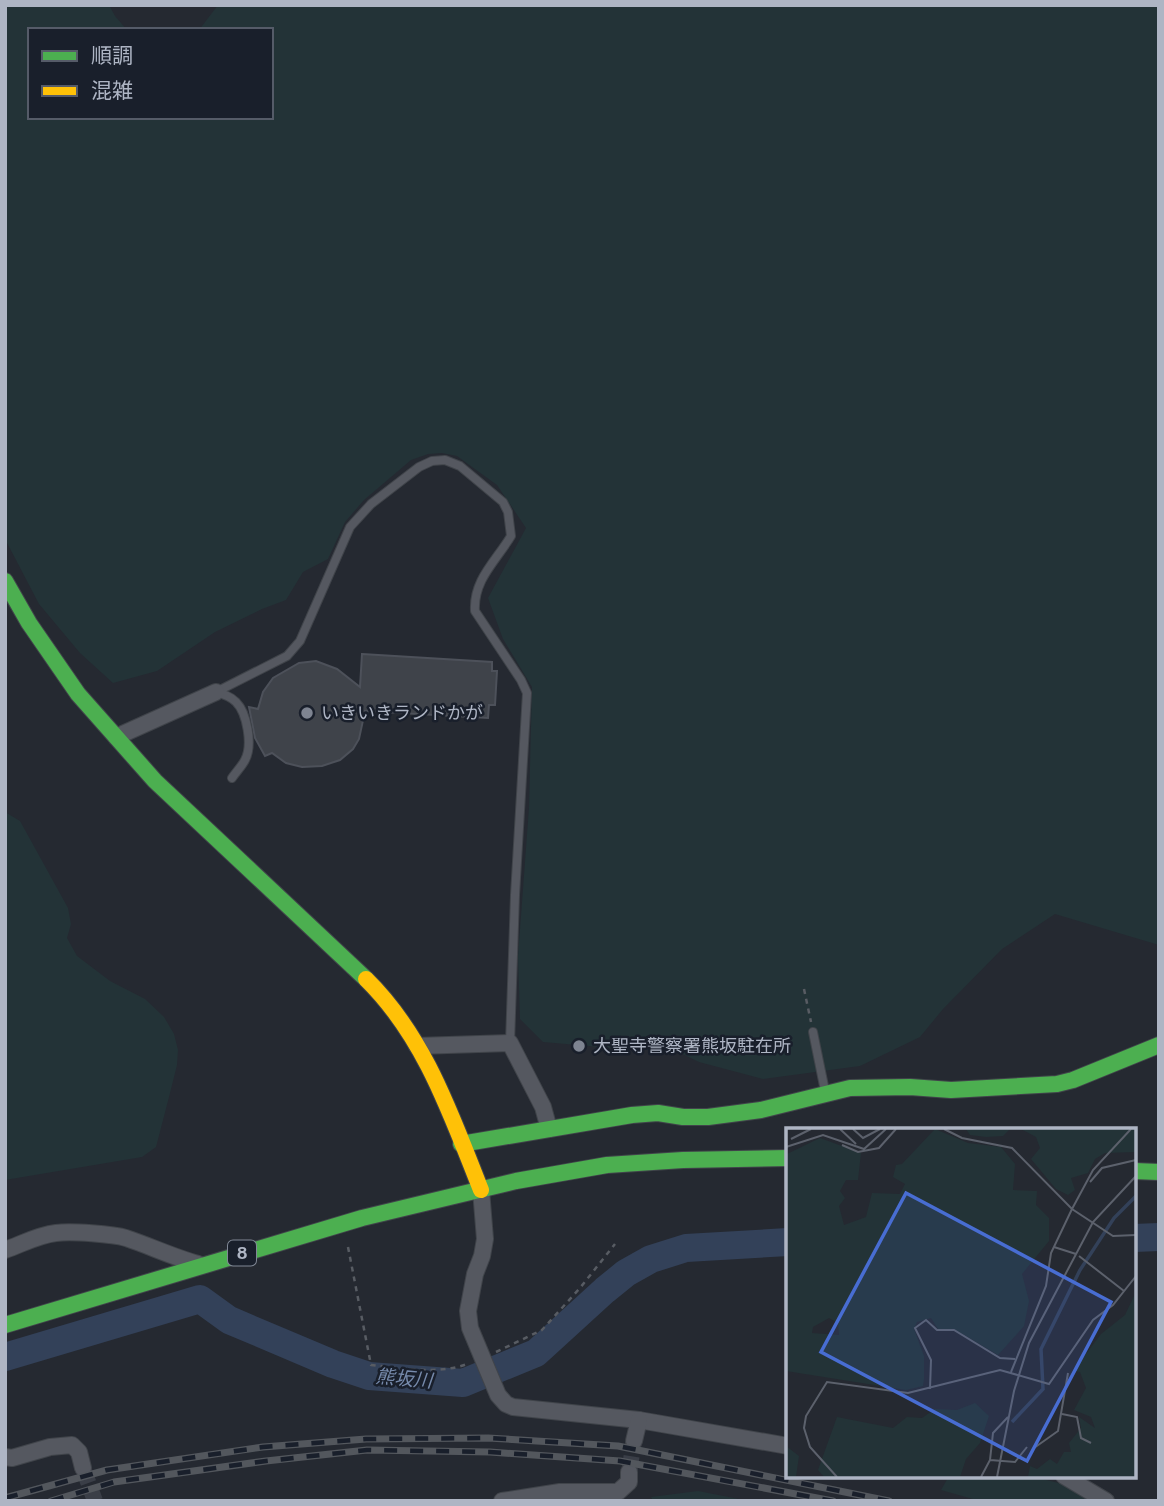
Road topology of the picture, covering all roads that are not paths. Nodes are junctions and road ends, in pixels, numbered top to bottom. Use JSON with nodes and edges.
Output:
{"nodes":[{"id":1,"x":5,"y":581,"type":"edge"},
{"id":2,"x":216,"y":692,"type":"junction"},
{"id":3,"x":116,"y":737,"type":"junction"},
{"id":4,"x":232,"y":778,"type":"dead end"},
{"id":5,"x":813,"y":1032,"type":"road end"},
{"id":6,"x":510,"y":1043,"type":"junction"},
{"id":7,"x":1159,"y":1045,"type":"edge"},
{"id":8,"x":418,"y":1046,"type":"junction"},
{"id":9,"x":825,"y":1093,"type":"junction"},
{"id":10,"x":549,"y":1129,"type":"junction"},
{"id":11,"x":461,"y":1144,"type":"junction"},
{"id":12,"x":786,"y":1158,"type":"edge"},
{"id":13,"x":1136,"y":1158,"type":"edge"},
{"id":14,"x":1159,"y":1159,"type":"edge"},
{"id":15,"x":786,"y":1171,"type":"edge"},
{"id":16,"x":1136,"y":1171,"type":"edge"},
{"id":17,"x":1159,"y":1172,"type":"edge"},
{"id":18,"x":481,"y":1190,"type":"junction"},
{"id":19,"x":5,"y":1250,"type":"edge"},
{"id":20,"x":201,"y":1265,"type":"junction"},
{"id":21,"x":5,"y":1325,"type":"edge"},
{"id":22,"x":639,"y":1420,"type":"junction"},
{"id":23,"x":634,"y":1441,"type":"tunnel mouth"},
{"id":24,"x":786,"y":1447,"type":"edge"},
{"id":25,"x":5,"y":1457,"type":"edge"},
{"id":26,"x":83,"y":1468,"type":"tunnel mouth"},
{"id":27,"x":629,"y":1472,"type":"tunnel mouth"},
{"id":28,"x":1067,"y":1478,"type":"edge"},
{"id":29,"x":502,"y":1501,"type":"edge"},
{"id":30,"x":1106,"y":1501,"type":"edge"}],
"edges":[{"from":1,"to":3,"type":"main road"},
{"from":2,"to":3,"type":"street"},
{"from":2,"to":4,"type":"lane"},
{"from":2,"to":6,"type":"lane"},
{"from":3,"to":8,"type":"main road"},
{"from":5,"to":9,"type":"lane"},
{"from":6,"to":8,"type":"street"},
{"from":6,"to":10,"type":"street"},
{"from":7,"to":9,"type":"main road"},
{"from":8,"to":11,"type":"main road"},
{"from":9,"to":10,"type":"main road"},
{"from":10,"to":11,"type":"main road"},
{"from":11,"to":18,"type":"main road"},
{"from":12,"to":18,"type":"main road","number":"8"},
{"from":13,"to":14,"type":"main road"},
{"from":15,"to":18,"type":"main road","number":"8"},
{"from":16,"to":17,"type":"main road"},
{"from":18,"to":20,"type":"main road","number":"8"},
{"from":18,"to":22,"type":"street"},
{"from":19,"to":20,"type":"street"},
{"from":20,"to":21,"type":"main road","number":"8"},
{"from":22,"to":23,"type":"street"},
{"from":22,"to":24,"type":"street"},
{"from":25,"to":26,"type":"street"},
{"from":27,"to":29,"type":"street"},
{"from":28,"to":30,"type":"street"}]}
